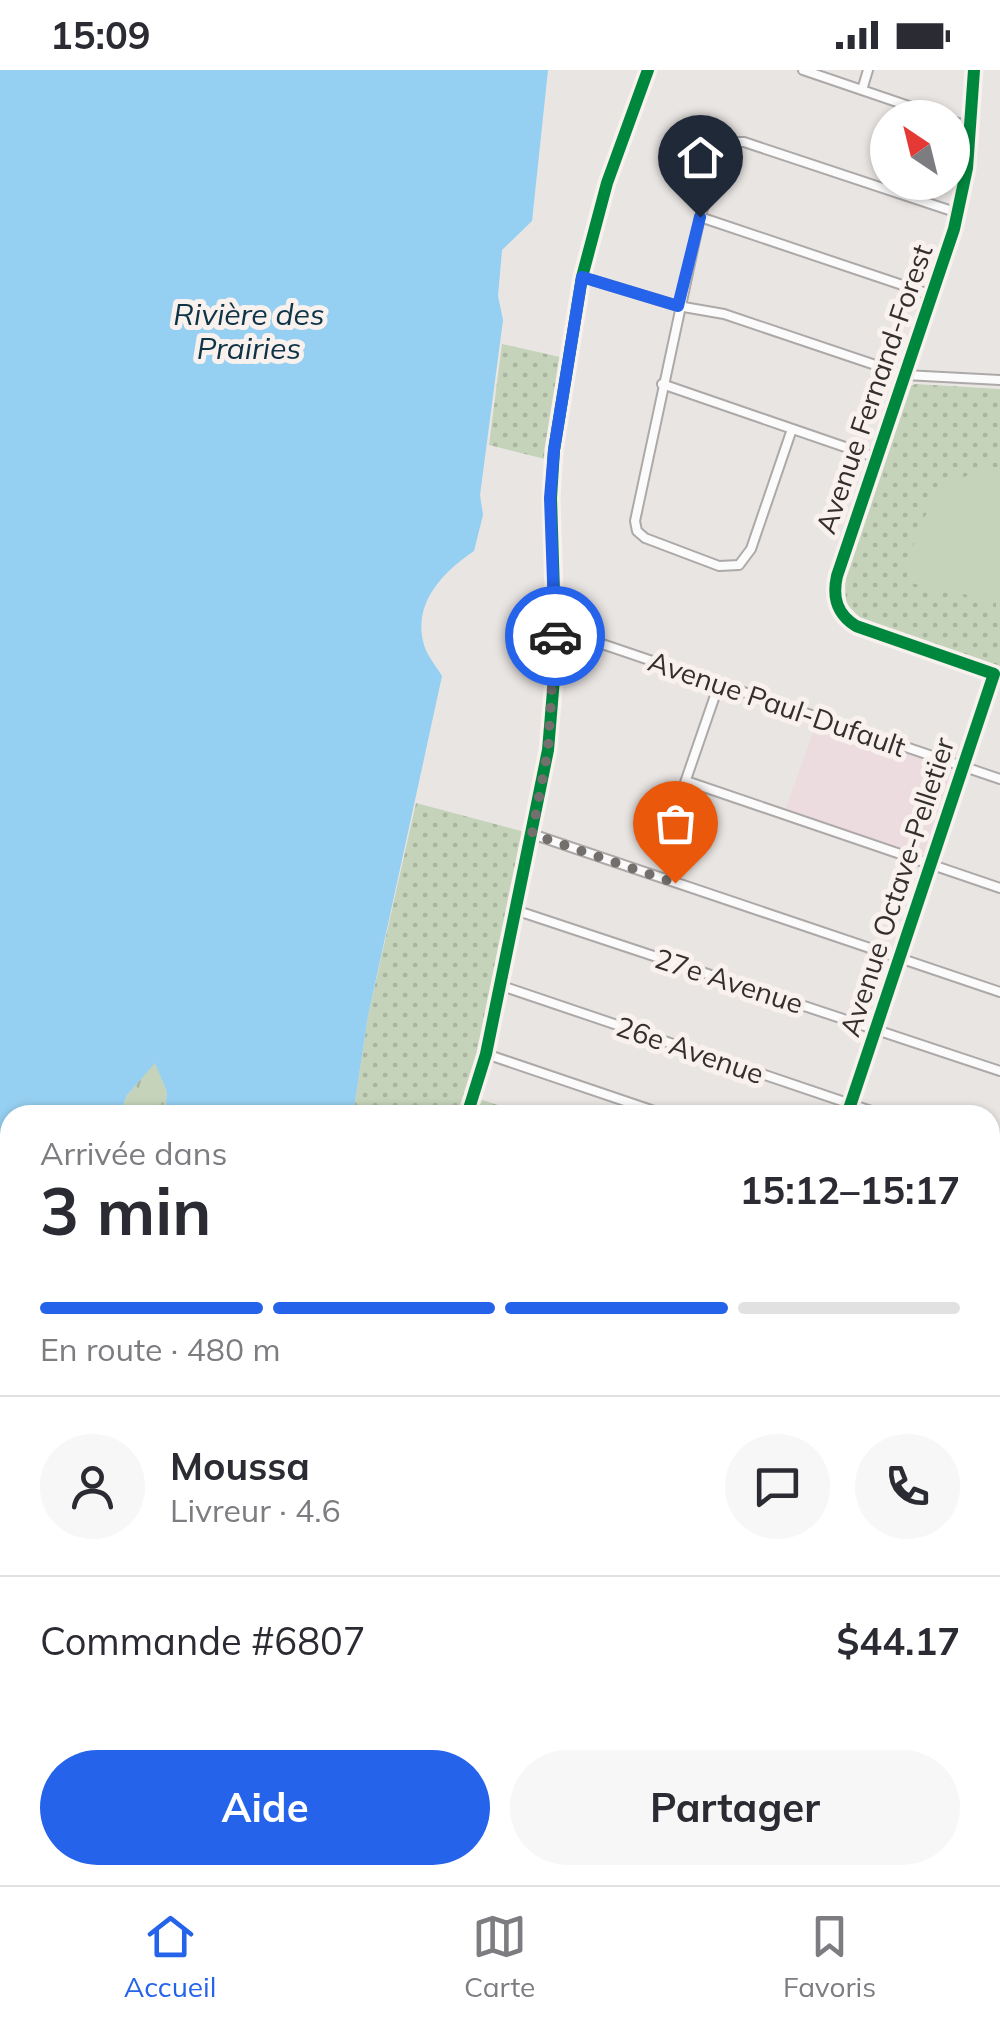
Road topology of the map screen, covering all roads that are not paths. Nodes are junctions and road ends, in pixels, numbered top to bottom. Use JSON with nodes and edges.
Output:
{"nodes":[{"id":1,"x":648,"y":70,"type":"edge"},
{"id":2,"x":803,"y":70,"type":"edge"},
{"id":3,"x":868,"y":70,"type":"edge"},
{"id":4,"x":974,"y":70,"type":"edge"},
{"id":5,"x":862,"y":90,"type":"junction"},
{"id":6,"x":891,"y":100,"type":"edge"},
{"id":7,"x":970,"y":126,"type":"edge"},
{"id":8,"x":961,"y":200,"type":"edge"},
{"id":9,"x":958,"y":213,"type":"junction"},
{"id":10,"x":700,"y":217,"type":"junction"},
{"id":11,"x":582,"y":277,"type":"junction"},
{"id":12,"x":932,"y":295,"type":"junction"},
{"id":13,"x":678,"y":306,"type":"junction"},
{"id":14,"x":905,"y":375,"type":"junction"},
{"id":15,"x":1000,"y":380,"type":"edge"},
{"id":16,"x":662,"y":384,"type":"junction"},
{"id":17,"x":792,"y":429,"type":"junction"},
{"id":18,"x":878,"y":458,"type":"junction"},
{"id":19,"x":555,"y":628,"type":"junction"},
{"id":20,"x":997,"y":675,"type":"edge"},
{"id":21,"x":719,"y":684,"type":"junction"},
{"id":22,"x":962,"y":766,"type":"junction"},
{"id":23,"x":1000,"y":779,"type":"edge"},
{"id":24,"x":686,"y":782,"type":"junction"},
{"id":25,"x":671,"y":824,"type":"dead end"},
{"id":26,"x":532,"y":834,"type":"junction"},
{"id":27,"x":932,"y":864,"type":"junction"},
{"id":28,"x":1000,"y":888,"type":"edge"},
{"id":29,"x":515,"y":910,"type":"junction"},
{"id":30,"x":900,"y":958,"type":"junction"},
{"id":31,"x":498,"y":985,"type":"junction"},
{"id":32,"x":1000,"y":992,"type":"edge"},
{"id":33,"x":876,"y":1029,"type":"junction"},
{"id":34,"x":486,"y":1054,"type":"junction"},
{"id":35,"x":1000,"y":1071,"type":"edge"},
{"id":36,"x":851,"y":1104,"type":"junction"},
{"id":37,"x":470,"y":1105,"type":"edge"},
{"id":38,"x":636,"y":1105,"type":"edge"},
{"id":39,"x":854,"y":1105,"type":"edge"}],
"edges":[{"from":1,"to":11,"type":"street"},
{"from":2,"to":5,"type":"street"},
{"from":3,"to":5,"type":"street"},
{"from":4,"to":7,"type":"street","name":"Avenue Fernand-Forest"},
{"from":5,"to":6,"type":"street"},
{"from":8,"to":9,"type":"street","name":"Avenue Fernand-Forest"},
{"from":9,"to":10,"type":"street"},
{"from":9,"to":12,"type":"street","name":"Avenue Fernand-Forest"},
{"from":10,"to":12,"type":"street"},
{"from":10,"to":13,"type":"street"},
{"from":11,"to":13,"type":"street"},
{"from":11,"to":19,"type":"street"},
{"from":12,"to":14,"type":"street","name":"Avenue Fernand-Forest"},
{"from":13,"to":14,"type":"street"},
{"from":13,"to":16,"type":"street"},
{"from":14,"to":15,"type":"street"},
{"from":14,"to":18,"type":"street","name":"Avenue Fernand-Forest"},
{"from":16,"to":17,"type":"street"},
{"from":16,"to":17,"type":"street"},
{"from":17,"to":18,"type":"street"},
{"from":18,"to":20,"type":"street","name":"Avenue Fernand-Forest"},
{"from":19,"to":21,"type":"street","name":"Avenue Paul-Dufault"},
{"from":19,"to":26,"type":"street"},
{"from":20,"to":22,"type":"street","name":"Avenue Octave-Pelletier"},
{"from":21,"to":22,"type":"street","name":"Avenue Paul-Dufault"},
{"from":21,"to":24,"type":"street"},
{"from":22,"to":23,"type":"street","name":"Avenue Paul-Dufault"},
{"from":22,"to":27,"type":"street","name":"Avenue Octave-Pelletier"},
{"from":24,"to":25,"type":"street"},
{"from":24,"to":27,"type":"street"},
{"from":26,"to":29,"type":"street"},
{"from":26,"to":30,"type":"street"},
{"from":27,"to":28,"type":"street"},
{"from":27,"to":30,"type":"street","name":"Avenue Octave-Pelletier"},
{"from":29,"to":31,"type":"street"},
{"from":29,"to":33,"type":"street","name":"27e Avenue"},
{"from":30,"to":32,"type":"street"},
{"from":30,"to":33,"type":"street","name":"Avenue Octave-Pelletier"},
{"from":31,"to":34,"type":"street"},
{"from":31,"to":36,"type":"street","name":"26e Avenue"},
{"from":33,"to":35,"type":"street","name":"27e Avenue"},
{"from":33,"to":36,"type":"street","name":"Avenue Octave-Pelletier"},
{"from":34,"to":37,"type":"street"},
{"from":34,"to":38,"type":"street"},
{"from":36,"to":39,"type":"street","name":"26e Avenue"}]}
